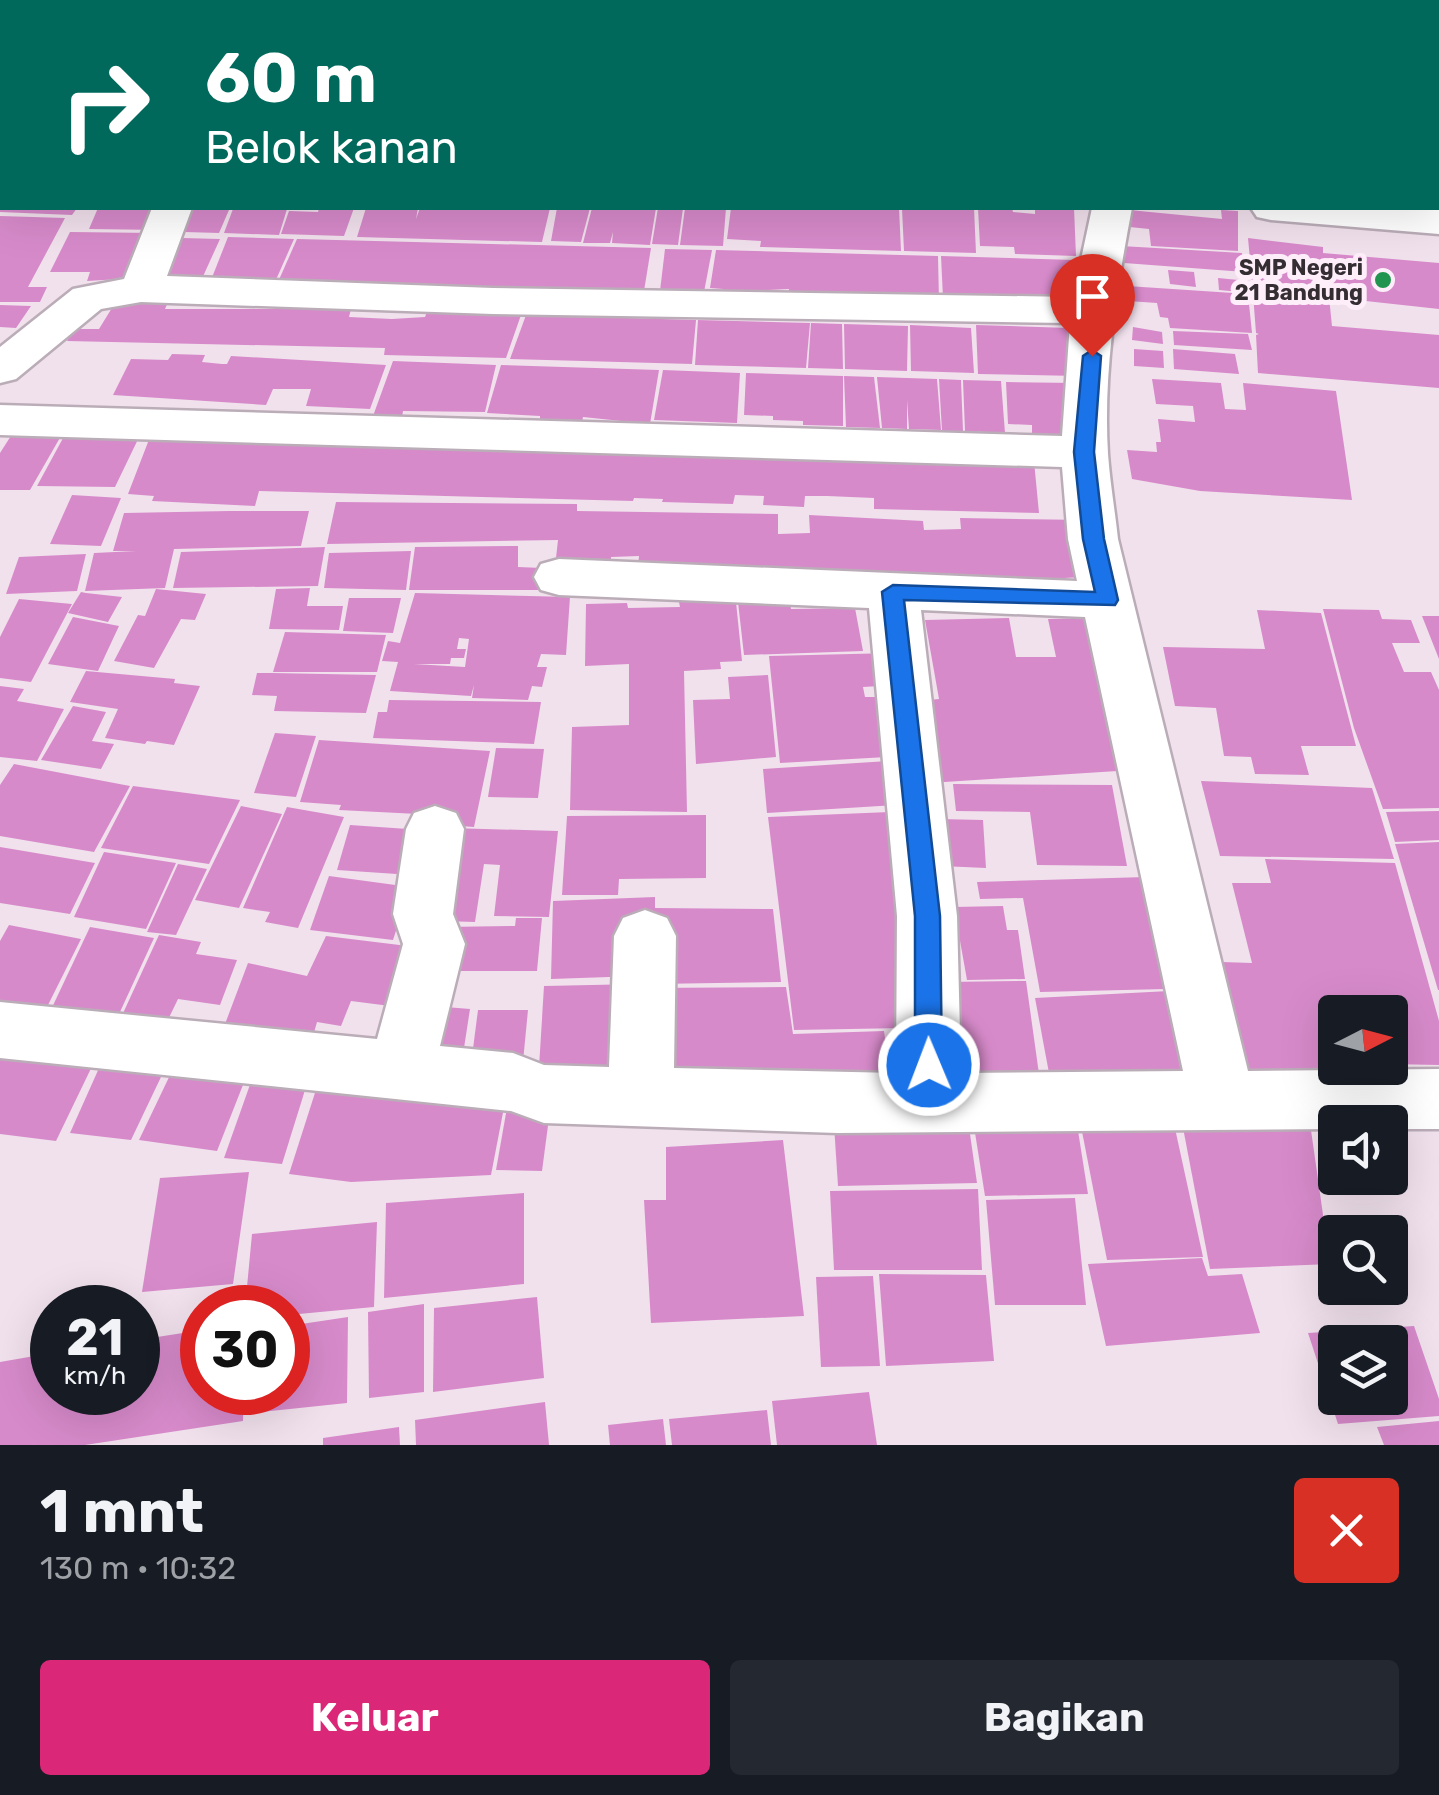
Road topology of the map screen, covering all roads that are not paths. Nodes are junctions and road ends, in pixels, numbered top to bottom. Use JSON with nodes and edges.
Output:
{"nodes":[{"id":1,"x":171,"y":210,"type":"edge"},
{"id":2,"x":1111,"y":210,"type":"edge"},
{"id":3,"x":1295,"y":210,"type":"edge"},
{"id":4,"x":1439,"y":222,"type":"edge"},
{"id":5,"x":141,"y":289,"type":"junction"},
{"id":6,"x":1093,"y":310,"type":"junction"},
{"id":7,"x":0,"y":369,"type":"edge"},
{"id":8,"x":0,"y":420,"type":"edge"},
{"id":9,"x":1084,"y":452,"type":"junction"},
{"id":10,"x":559,"y":577,"type":"dead end"},
{"id":11,"x":893,"y":592,"type":"junction"},
{"id":12,"x":1108,"y":600,"type":"junction"},
{"id":13,"x":436,"y":829,"type":"dead end"},
{"id":14,"x":645,"y":936,"type":"dead end"},
{"id":15,"x":0,"y":1030,"type":"edge"},
{"id":16,"x":401,"y":1072,"type":"junction"},
{"id":17,"x":641,"y":1096,"type":"junction"},
{"id":18,"x":1439,"y":1099,"type":"edge"},
{"id":19,"x":1222,"y":1100,"type":"junction"},
{"id":20,"x":929,"y":1102,"type":"junction"}],
"edges":[{"from":1,"to":5,"type":"street"},
{"from":2,"to":6,"type":"street"},
{"from":3,"to":4,"type":"street"},
{"from":5,"to":6,"type":"street"},
{"from":5,"to":7,"type":"street"},
{"from":6,"to":9,"type":"street"},
{"from":8,"to":9,"type":"street"},
{"from":9,"to":12,"type":"street"},
{"from":10,"to":11,"type":"street"},
{"from":11,"to":12,"type":"street"},
{"from":11,"to":20,"type":"street"},
{"from":12,"to":19,"type":"street"},
{"from":13,"to":16,"type":"street"},
{"from":14,"to":17,"type":"street"},
{"from":15,"to":16,"type":"street"},
{"from":16,"to":17,"type":"street"},
{"from":17,"to":20,"type":"street"},
{"from":18,"to":19,"type":"street"},
{"from":19,"to":20,"type":"street"}]}
